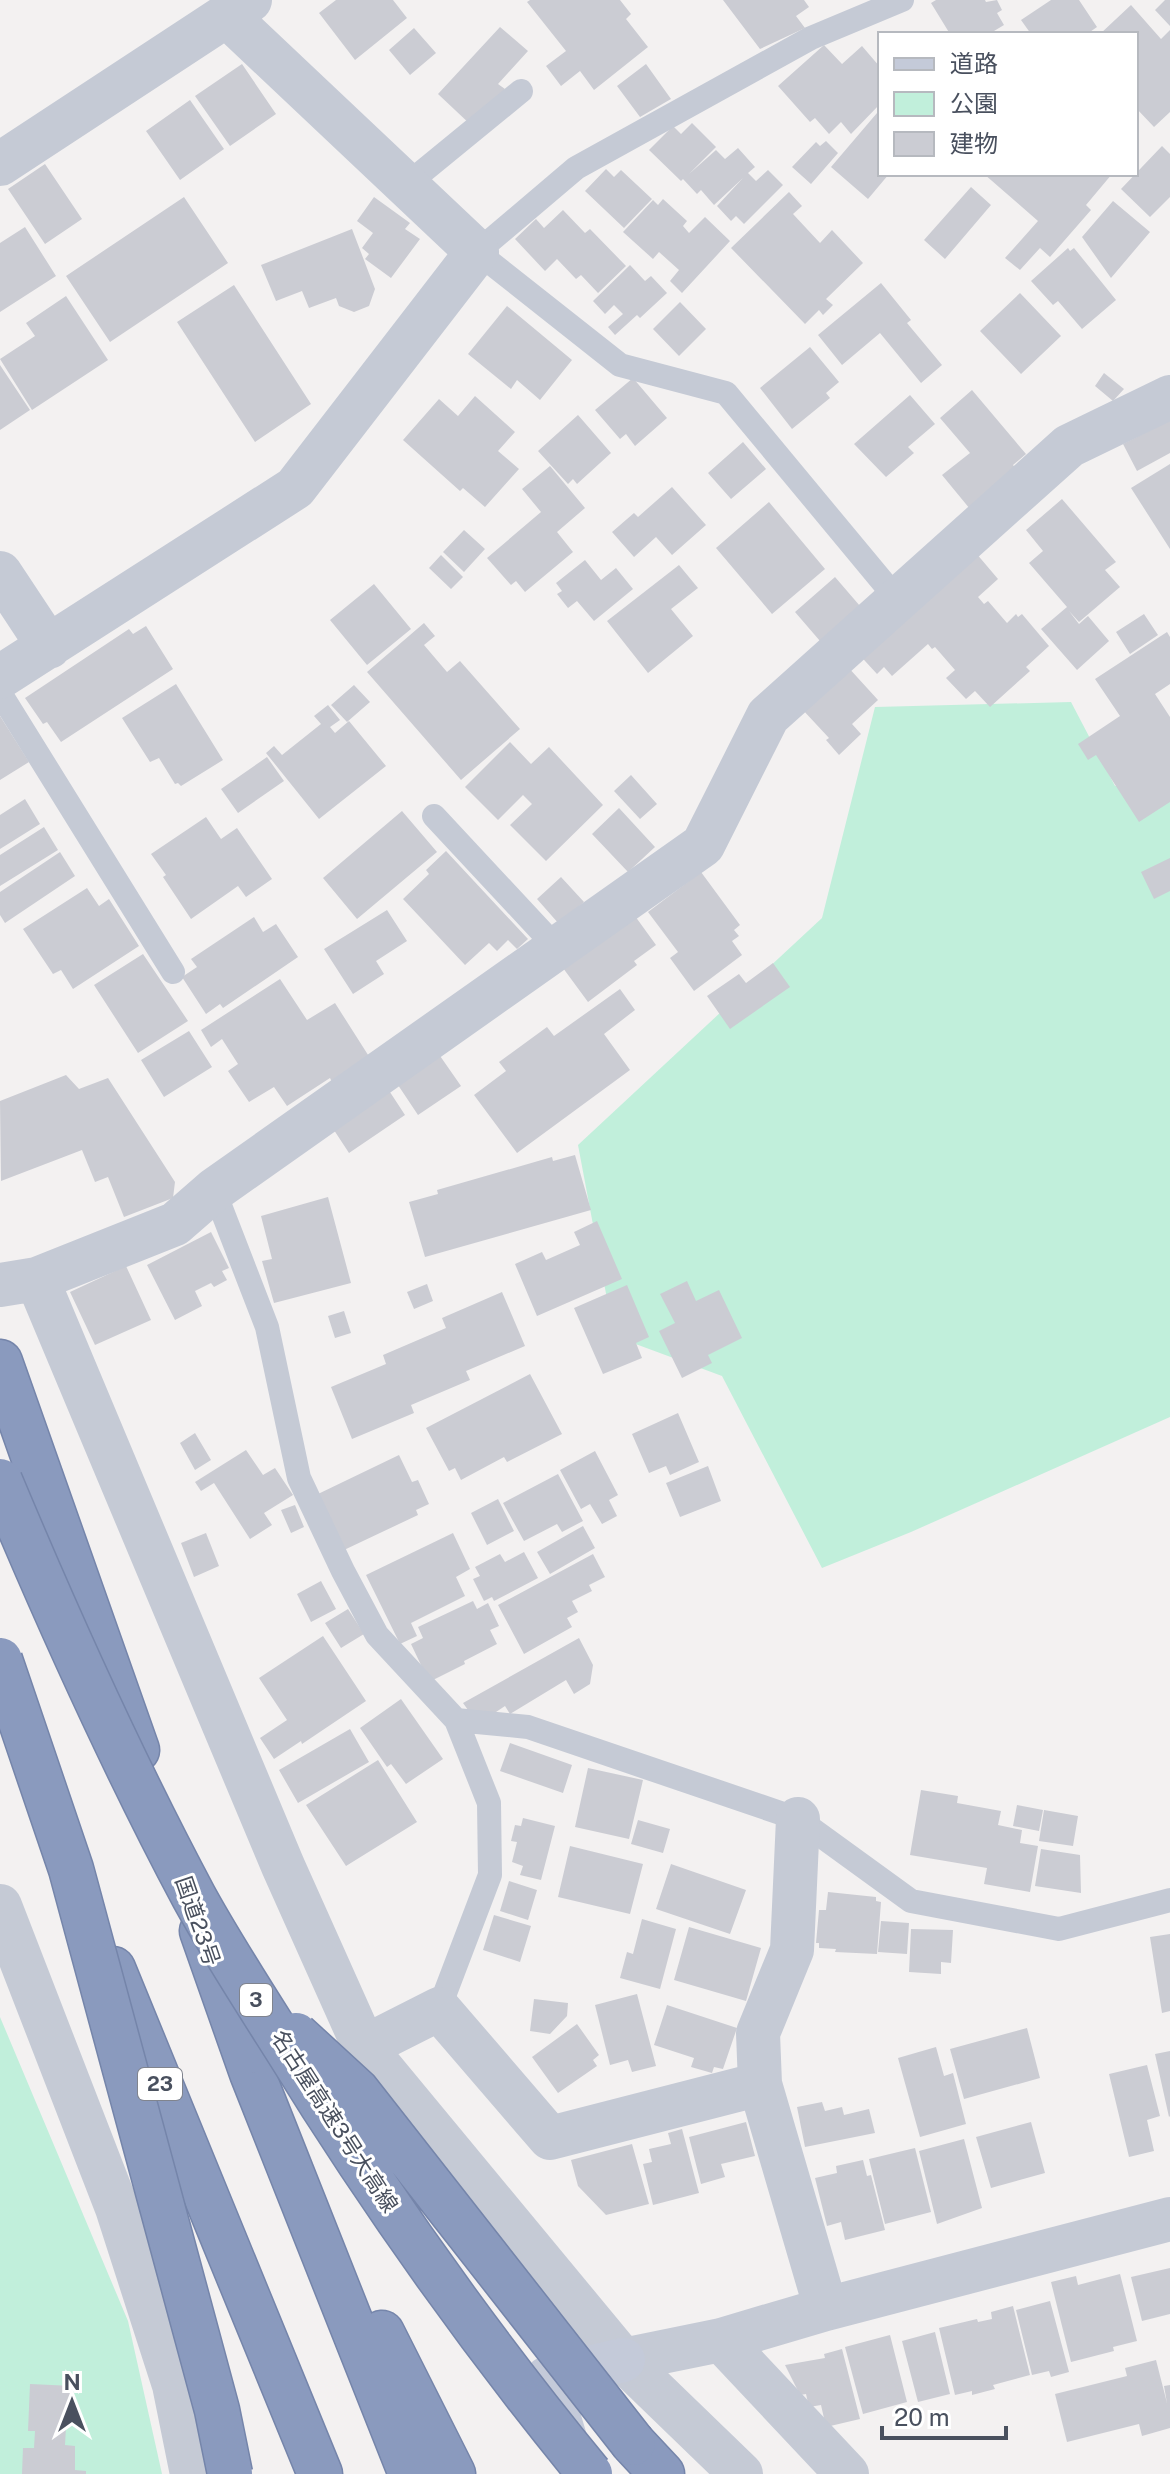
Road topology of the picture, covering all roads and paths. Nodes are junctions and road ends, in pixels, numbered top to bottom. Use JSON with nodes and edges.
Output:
{"nodes":[{"id":1,"x":902,"y":0,"type":"edge"},
{"id":2,"x":239,"y":8,"type":"edge"},
{"id":3,"x":521,"y":91,"type":"dead end"},
{"id":4,"x":0,"y":164,"type":"edge"},
{"id":5,"x":405,"y":186,"type":"junction"},
{"id":6,"x":477,"y":252,"type":"junction"},
{"id":7,"x":1170,"y":397,"type":"edge"},
{"id":8,"x":0,"y":573,"type":"edge"},
{"id":9,"x":897,"y":599,"type":"junction"},
{"id":10,"x":49,"y":647,"type":"junction"},
{"id":11,"x":0,"y":677,"type":"edge"},
{"id":12,"x":0,"y":693,"type":"edge"},
{"id":13,"x":434,"y":816,"type":"dead end"},
{"id":14,"x":556,"y":947,"type":"junction"},
{"id":15,"x":173,"y":972,"type":"dead end"},
{"id":16,"x":214,"y":1190,"type":"junction"},
{"id":17,"x":18,"y":1282,"type":"edge"},
{"id":18,"x":0,"y":1362,"type":"edge"},
{"id":19,"x":0,"y":1481,"type":"edge"},
{"id":20,"x":0,"y":1660,"type":"edge"},
{"id":21,"x":0,"y":1693,"type":"edge"},
{"id":22,"x":456,"y":1720,"type":"junction"},
{"id":23,"x":798,"y":1819,"type":"junction"},
{"id":24,"x":1170,"y":1900,"type":"edge"},
{"id":25,"x":0,"y":1906,"type":"edge"},
{"id":26,"x":253,"y":1995,"type":"junction"},
{"id":27,"x":439,"y":2009,"type":"junction"},
{"id":28,"x":364,"y":2047,"type":"junction"},
{"id":29,"x":252,"y":2073,"type":"junction"},
{"id":30,"x":760,"y":2084,"type":"junction"},
{"id":31,"x":1170,"y":2219,"type":"edge"},
{"id":32,"x":826,"y":2309,"type":"junction"},
{"id":33,"x":721,"y":2340,"type":"junction"},
{"id":34,"x":623,"y":2360,"type":"junction"},
{"id":35,"x":192,"y":2474,"type":"edge"},
{"id":36,"x":230,"y":2474,"type":"edge"},
{"id":37,"x":320,"y":2474,"type":"edge"},
{"id":38,"x":411,"y":2474,"type":"edge"},
{"id":39,"x":453,"y":2474,"type":"edge"},
{"id":40,"x":576,"y":2474,"type":"edge"},
{"id":41,"x":590,"y":2474,"type":"edge"},
{"id":42,"x":662,"y":2474,"type":"edge"},
{"id":43,"x":741,"y":2474,"type":"edge"},
{"id":44,"x":847,"y":2474,"type":"edge"}],
"edges":[{"from":1,"to":6,"type":"lane"},
{"from":2,"to":4,"type":"street"},
{"from":2,"to":5,"type":"street"},
{"from":3,"to":5,"type":"lane"},
{"from":5,"to":6,"type":"street"},
{"from":6,"to":9,"type":"lane"},
{"from":6,"to":10,"type":"street"},
{"from":7,"to":9,"type":"street"},
{"from":8,"to":10,"type":"street"},
{"from":9,"to":14,"type":"street"},
{"from":10,"to":11,"type":"street"},
{"from":12,"to":15,"type":"lane"},
{"from":13,"to":14,"type":"lane"},
{"from":14,"to":16,"type":"street"},
{"from":16,"to":17,"type":"street"},
{"from":16,"to":22,"type":"lane"},
{"from":17,"to":28,"type":"street"},
{"from":18,"to":29,"type":"highway","name":"国道23号"},
{"from":19,"to":26,"type":"highway","name":"名古屋高速3号大高線","number":"3","bridge":true},
{"from":20,"to":36,"type":"highway","bridge":true},
{"from":21,"to":37,"type":"highway","number":"23"},
{"from":22,"to":23,"type":"lane"},
{"from":22,"to":27,"type":"lane"},
{"from":23,"to":24,"type":"lane"},
{"from":23,"to":30,"type":"street"},
{"from":25,"to":35,"type":"street"},
{"from":26,"to":41,"type":"highway","name":"名古屋高速3号大高線","number":"3","bridge":true},
{"from":26,"to":42,"type":"highway","bridge":true},
{"from":27,"to":28,"type":"street"},
{"from":27,"to":30,"type":"street"},
{"from":28,"to":34,"type":"street"},
{"from":29,"to":38,"type":"highway","name":"国道23号"},
{"from":29,"to":39,"type":"highway"},
{"from":30,"to":32,"type":"street"},
{"from":31,"to":32,"type":"street"},
{"from":32,"to":33,"type":"street"},
{"from":33,"to":34,"type":"street"},
{"from":33,"to":44,"type":"street"},
{"from":34,"to":40,"type":"street"},
{"from":34,"to":43,"type":"street"}]}
